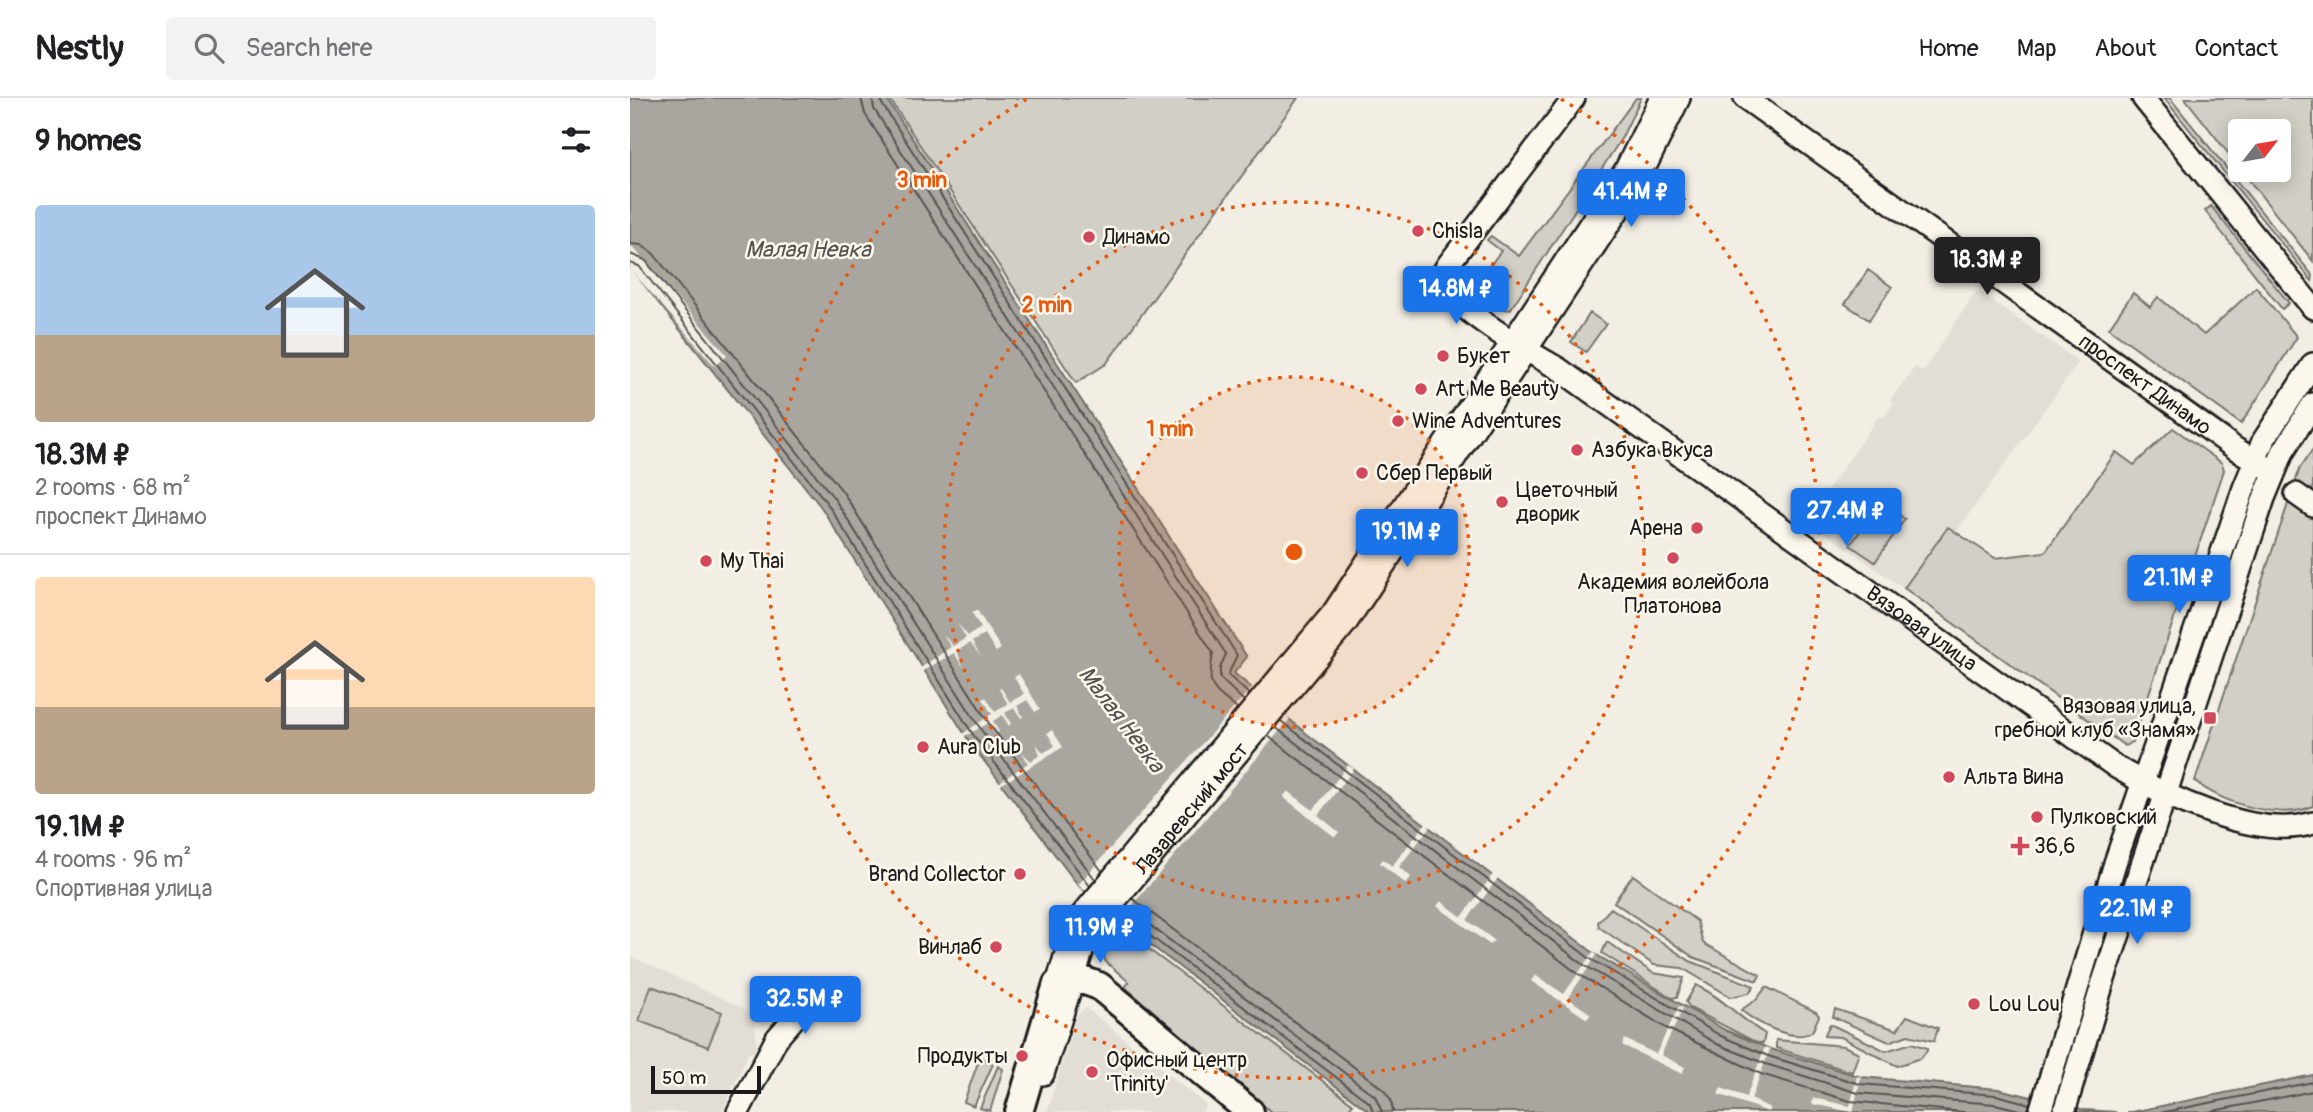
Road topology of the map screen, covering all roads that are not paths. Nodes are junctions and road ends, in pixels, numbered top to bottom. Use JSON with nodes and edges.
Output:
{"nodes":[{"id":1,"x":1574,"y":98,"type":"edge"},
{"id":2,"x":1661,"y":98,"type":"edge"},
{"id":3,"x":1679,"y":98,"type":"edge"},
{"id":4,"x":1745,"y":98,"type":"edge"},
{"id":5,"x":2143,"y":98,"type":"edge"},
{"id":6,"x":2313,"y":308,"type":"edge"},
{"id":7,"x":1521,"y":346,"type":"junction"},
{"id":8,"x":2313,"y":364,"type":"edge"},
{"id":9,"x":2313,"y":404,"type":"edge"},
{"id":10,"x":2254,"y":461,"type":"junction"},
{"id":11,"x":2275,"y":471,"type":"junction"},
{"id":12,"x":2142,"y":783,"type":"junction"},
{"id":13,"x":2166,"y":793,"type":"junction"},
{"id":14,"x":2313,"y":822,"type":"edge"},
{"id":15,"x":1099,"y":904,"type":"junction"},
{"id":16,"x":1085,"y":941,"type":"junction"},
{"id":17,"x":1066,"y":980,"type":"junction"},
{"id":18,"x":1112,"y":996,"type":"junction"},
{"id":19,"x":804,"y":1007,"type":"dead end"},
{"id":20,"x":738,"y":1112,"type":"edge"},
{"id":21,"x":1019,"y":1112,"type":"edge"},
{"id":22,"x":1031,"y":1112,"type":"edge"},
{"id":23,"x":1250,"y":1112,"type":"edge"},
{"id":24,"x":2040,"y":1112,"type":"edge"},
{"id":25,"x":2064,"y":1112,"type":"edge"}],
"edges":[{"from":1,"to":7,"type":"street","name":"Вязовая улица"},
{"from":2,"to":7,"type":"street"},
{"from":3,"to":7,"type":"street"},
{"from":4,"to":10,"type":"street","name":"проспект Динамо"},
{"from":5,"to":6,"type":"street"},
{"from":7,"to":12,"type":"street","name":"Вязовая улица"},
{"from":7,"to":15,"type":"street","name":"Лазаревский мост"},
{"from":8,"to":10,"type":"street"},
{"from":9,"to":11,"type":"street"},
{"from":10,"to":11,"type":"street","name":"проспект Динамо"},
{"from":10,"to":12,"type":"street"},
{"from":11,"to":13,"type":"street"},
{"from":12,"to":13,"type":"street","name":"Вязовая улица"},
{"from":12,"to":24,"type":"street"},
{"from":13,"to":14,"type":"street","name":"Вязовая улица"},
{"from":13,"to":25,"type":"street"},
{"from":15,"to":16,"type":"street"},
{"from":15,"to":17,"type":"street"},
{"from":16,"to":17,"type":"street"},
{"from":16,"to":18,"type":"street"},
{"from":17,"to":18,"type":"main road"},
{"from":17,"to":21,"type":"main road"},
{"from":17,"to":22,"type":"street"},
{"from":18,"to":23,"type":"main road"},
{"from":19,"to":20,"type":"street"}]}
